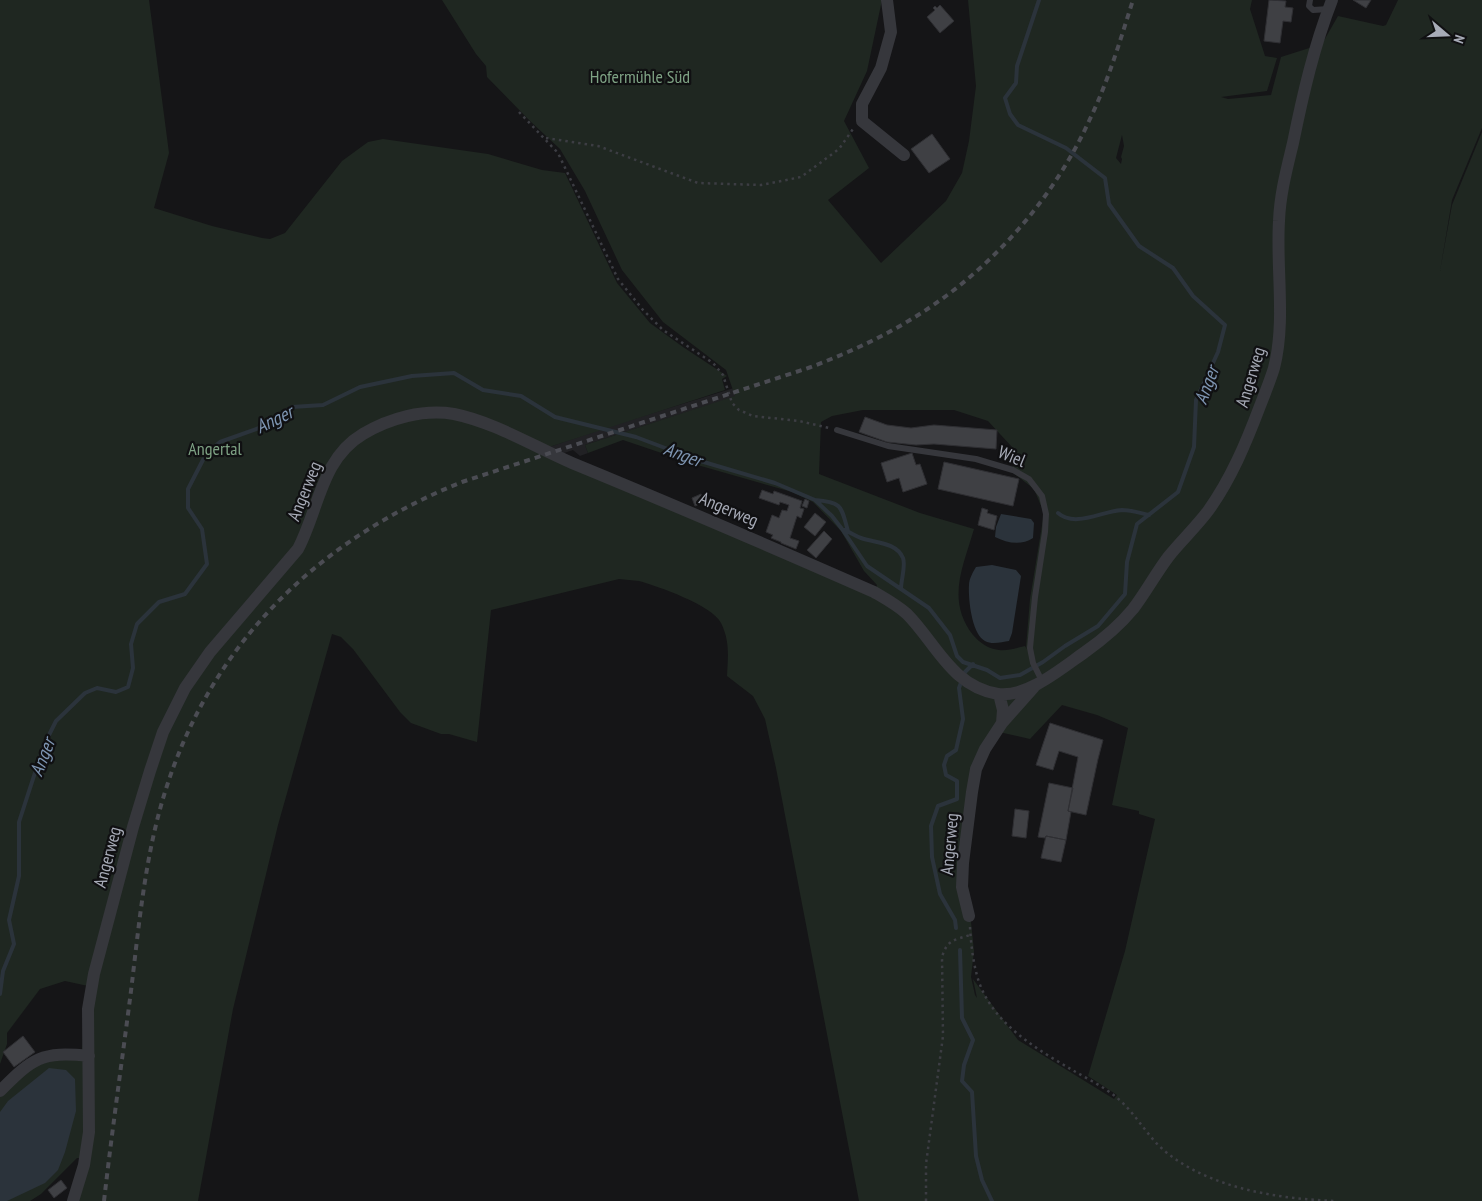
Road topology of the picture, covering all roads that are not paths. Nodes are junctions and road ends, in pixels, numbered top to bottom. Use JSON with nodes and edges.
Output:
{"nodes":[{"id":1,"x":887,"y":0,"type":"edge"},
{"id":2,"x":1310,"y":0,"type":"edge"},
{"id":3,"x":1330,"y":4,"type":"edge"},
{"id":4,"x":904,"y":155,"type":"dead end"},
{"id":5,"x":838,"y":430,"type":"road end"},
{"id":6,"x":1039,"y":681,"type":"junction"},
{"id":7,"x":1000,"y":694,"type":"junction"},
{"id":8,"x":1002,"y":723,"type":"junction"},
{"id":9,"x":968,"y":916,"type":"road end"},
{"id":10,"x":89,"y":1056,"type":"junction"},
{"id":11,"x":0,"y":1091,"type":"edge"},
{"id":12,"x":73,"y":1201,"type":"edge"}],
"edges":[{"from":1,"to":4,"type":"street"},
{"from":2,"to":3,"type":"lane"},
{"from":3,"to":6,"type":"street","name":"Angerweg"},
{"from":5,"to":6,"type":"lane","name":"Wiel"},
{"from":6,"to":7,"type":"street","name":"Angerweg"},
{"from":6,"to":8,"type":"street","name":"Angerweg"},
{"from":7,"to":8,"type":"street"},
{"from":7,"to":10,"type":"street","name":"Angerweg"},
{"from":8,"to":9,"type":"street","name":"Angerweg"},
{"from":10,"to":11,"type":"street"},
{"from":10,"to":12,"type":"street","name":"Angerweg"}]}
